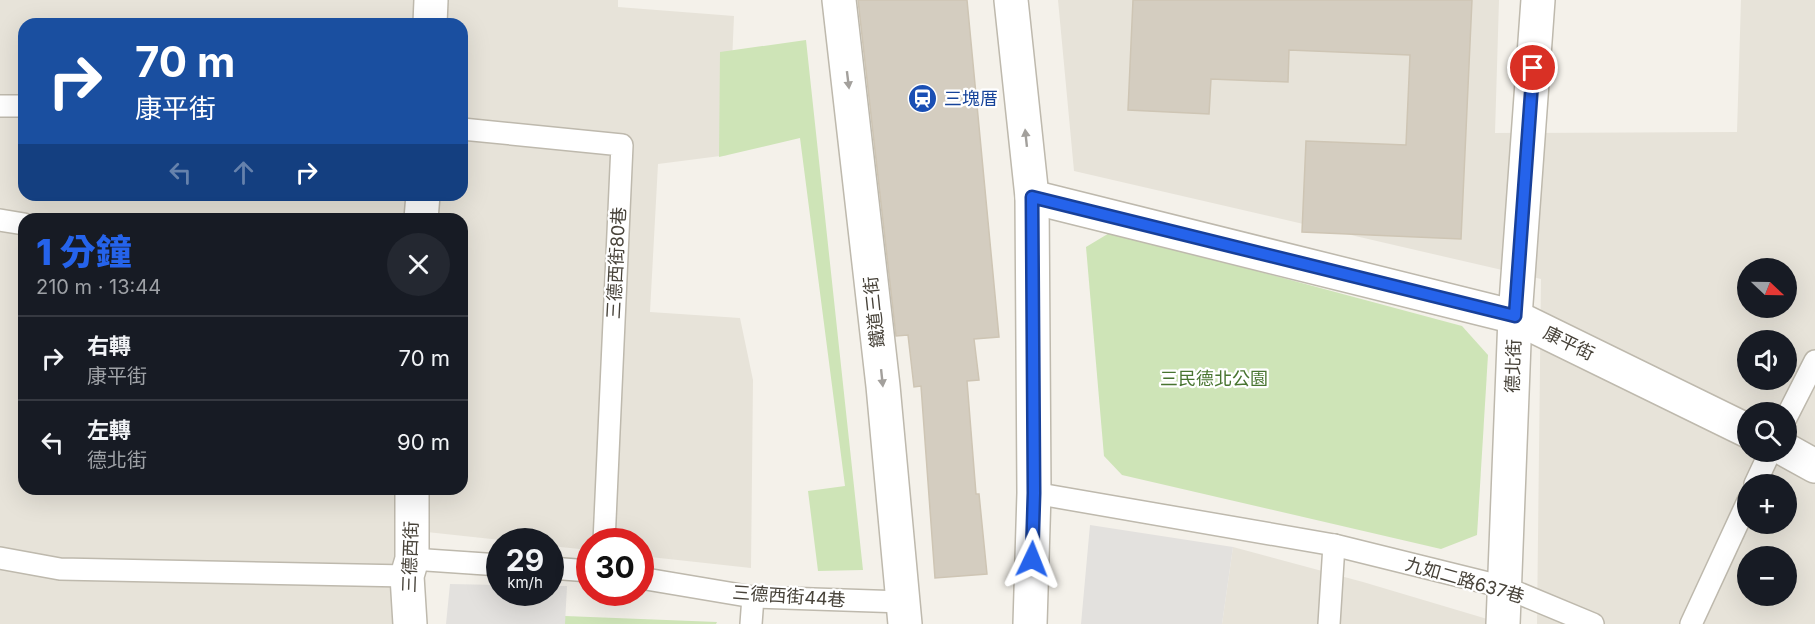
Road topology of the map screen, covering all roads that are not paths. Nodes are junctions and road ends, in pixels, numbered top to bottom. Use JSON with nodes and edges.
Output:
{"nodes":[{"id":1,"x":431,"y":0,"type":"edge"},
{"id":2,"x":839,"y":0,"type":"edge"},
{"id":3,"x":1011,"y":0,"type":"edge"},
{"id":4,"x":1538,"y":0,"type":"edge"},
{"id":5,"x":430,"y":18,"type":"edge"},
{"id":6,"x":0,"y":106,"type":"edge"},
{"id":7,"x":18,"y":106,"type":"edge"},
{"id":8,"x":468,"y":130,"type":"edge"},
{"id":9,"x":1032,"y":197,"type":"junction"},
{"id":10,"x":0,"y":220,"type":"edge"},
{"id":11,"x":18,"y":223,"type":"edge"},
{"id":12,"x":1515,"y":316,"type":"junction"},
{"id":13,"x":1815,"y":361,"type":"edge"},
{"id":14,"x":1794,"y":402,"type":"edge"},
{"id":15,"x":1737,"y":425,"type":"edge"},
{"id":16,"x":1797,"y":456,"type":"edge"},
{"id":17,"x":1815,"y":466,"type":"edge"},
{"id":18,"x":1034,"y":493,"type":"junction"},
{"id":19,"x":412,"y":495,"type":"edge"},
{"id":20,"x":1737,"y":525,"type":"edge"},
{"id":21,"x":605,"y":528,"type":"edge"},
{"id":22,"x":1334,"y":545,"type":"junction"},
{"id":23,"x":0,"y":558,"type":"edge"},
{"id":24,"x":486,"y":565,"type":"edge"},
{"id":25,"x":410,"y":568,"type":"junction"},
{"id":26,"x":654,"y":580,"type":"edge"},
{"id":27,"x":1504,"y":587,"type":"junction"},
{"id":28,"x":753,"y":597,"type":"junction"},
{"id":29,"x":904,"y":613,"type":"edge"},
{"id":30,"x":410,"y":624,"type":"edge"},
{"id":31,"x":751,"y":624,"type":"edge"},
{"id":32,"x":1030,"y":624,"type":"edge"},
{"id":33,"x":1329,"y":624,"type":"edge"},
{"id":34,"x":1503,"y":624,"type":"edge"},
{"id":35,"x":1593,"y":624,"type":"edge"},
{"id":36,"x":1691,"y":624,"type":"edge"}],
"edges":[{"from":1,"to":5,"type":"street"},
{"from":2,"to":29,"type":"street","name":"鐵道三街","one_way":true},
{"from":9,"to":3,"type":"street","one_way":true},
{"from":4,"to":12,"type":"street","name":"德北街"},
{"from":6,"to":7,"type":"lane"},
{"from":8,"to":21,"type":"lane","name":"三德西街80巷"},
{"from":9,"to":12,"type":"street","name":"康平街"},
{"from":9,"to":18,"type":"street"},
{"from":10,"to":11,"type":"lane"},
{"from":12,"to":15,"type":"street","name":"康平街"},
{"from":12,"to":27,"type":"street","name":"德北街"},
{"from":13,"to":14,"type":"lane"},
{"from":16,"to":17,"type":"street"},
{"from":18,"to":22,"type":"lane","name":"九如二路637巷"},
{"from":18,"to":32,"type":"street"},
{"from":19,"to":25,"type":"street","name":"三德西街"},
{"from":20,"to":36,"type":"lane"},
{"from":22,"to":27,"type":"lane","name":"九如二路637巷"},
{"from":22,"to":33,"type":"lane"},
{"from":23,"to":25,"type":"lane"},
{"from":24,"to":25,"type":"lane"},
{"from":25,"to":30,"type":"street","name":"三德西街"},
{"from":26,"to":28,"type":"lane","name":"三德西街44巷"},
{"from":27,"to":34,"type":"street","name":"德北街"},
{"from":27,"to":35,"type":"lane","name":"九如二路637巷"},
{"from":28,"to":29,"type":"lane","name":"三德西街44巷"},
{"from":28,"to":31,"type":"lane"}]}
